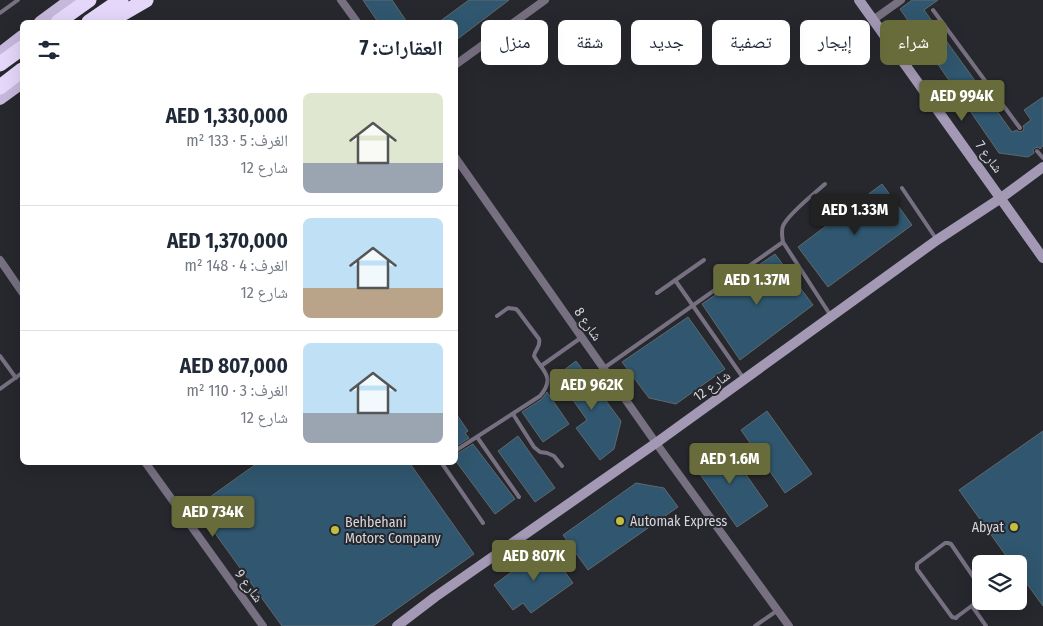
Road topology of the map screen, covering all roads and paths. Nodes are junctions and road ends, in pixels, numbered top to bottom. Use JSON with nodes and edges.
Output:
{"nodes":[{"id":1,"x":18,"y":0,"type":"edge"},
{"id":2,"x":70,"y":0,"type":"edge"},
{"id":3,"x":89,"y":0,"type":"edge"},
{"id":4,"x":121,"y":0,"type":"edge"},
{"id":5,"x":139,"y":0,"type":"edge"},
{"id":6,"x":146,"y":0,"type":"edge"},
{"id":7,"x":341,"y":0,"type":"edge"},
{"id":8,"x":545,"y":0,"type":"edge"},
{"id":9,"x":859,"y":0,"type":"edge"},
{"id":10,"x":901,"y":0,"type":"edge"},
{"id":11,"x":933,"y":10,"type":"dead end"},
{"id":12,"x":0,"y":13,"type":"edge"},
{"id":13,"x":43,"y":20,"type":"edge"},
{"id":14,"x":61,"y":20,"type":"edge"},
{"id":15,"x":92,"y":20,"type":"edge"},
{"id":16,"x":111,"y":20,"type":"edge"},
{"id":17,"x":111,"y":20,"type":"edge"},
{"id":18,"x":356,"y":20,"type":"edge"},
{"id":19,"x":873,"y":20,"type":"junction"},
{"id":20,"x":20,"y":37,"type":"edge"},
{"id":21,"x":20,"y":49,"type":"edge"},
{"id":22,"x":0,"y":52,"type":"edge"},
{"id":23,"x":458,"y":63,"type":"edge"},
{"id":24,"x":0,"y":64,"type":"edge"},
{"id":25,"x":20,"y":72,"type":"edge"},
{"id":26,"x":20,"y":84,"type":"edge"},
{"id":27,"x":0,"y":87,"type":"edge"},
{"id":28,"x":0,"y":99,"type":"edge"},
{"id":29,"x":1020,"y":128,"type":"dead end"},
{"id":30,"x":1037,"y":151,"type":"dead end"},
{"id":31,"x":1043,"y":158,"type":"edge"},
{"id":32,"x":458,"y":161,"type":"edge"},
{"id":33,"x":1043,"y":167,"type":"edge"},
{"id":34,"x":825,"y":184,"type":"dead end"},
{"id":35,"x":902,"y":188,"type":"dead end"},
{"id":36,"x":1001,"y":198,"type":"junction"},
{"id":37,"x":937,"y":240,"type":"junction"},
{"id":38,"x":783,"y":242,"type":"junction"},
{"id":39,"x":1043,"y":258,"type":"edge"},
{"id":40,"x":0,"y":260,"type":"edge"},
{"id":41,"x":704,"y":260,"type":"dead end"},
{"id":42,"x":675,"y":280,"type":"junction"},
{"id":43,"x":20,"y":289,"type":"edge"},
{"id":44,"x":657,"y":292,"type":"dead end"},
{"id":45,"x":692,"y":306,"type":"junction"},
{"id":46,"x":497,"y":316,"type":"dead end"},
{"id":47,"x":831,"y":316,"type":"junction"},
{"id":48,"x":582,"y":337,"type":"junction"},
{"id":49,"x":0,"y":356,"type":"edge"},
{"id":50,"x":541,"y":366,"type":"junction"},
{"id":51,"x":604,"y":368,"type":"junction"},
{"id":52,"x":20,"y":375,"type":"edge"},
{"id":53,"x":16,"y":378,"type":"junction"},
{"id":54,"x":744,"y":379,"type":"junction"},
{"id":55,"x":0,"y":389,"type":"edge"},
{"id":56,"x":513,"y":414,"type":"junction"},
{"id":57,"x":477,"y":437,"type":"junction"},
{"id":58,"x":656,"y":443,"type":"junction"},
{"id":59,"x":458,"y":449,"type":"edge"},
{"id":60,"x":147,"y":465,"type":"edge"},
{"id":61,"x":443,"y":465,"type":"edge"},
{"id":62,"x":562,"y":466,"type":"dead end"},
{"id":63,"x":519,"y":497,"type":"dead end"},
{"id":64,"x":483,"y":523,"type":"dead end"},
{"id":65,"x":972,"y":575,"type":"edge"},
{"id":66,"x":972,"y":606,"type":"edge"},
{"id":67,"x":778,"y":610,"type":"junction"},
{"id":68,"x":975,"y":610,"type":"edge"},
{"id":69,"x":263,"y":626,"type":"edge"},
{"id":70,"x":397,"y":626,"type":"edge"},
{"id":71,"x":755,"y":626,"type":"edge"},
{"id":72,"x":789,"y":626,"type":"edge"},
{"id":73,"x":986,"y":626,"type":"edge"}],
"edges":[{"from":1,"to":12,"type":"lane"},
{"from":2,"to":13,"type":"main road"},
{"from":3,"to":14,"type":"highway"},
{"from":4,"to":15,"type":"highway"},
{"from":5,"to":16,"type":"main road"},
{"from":6,"to":17,"type":"highway"},
{"from":7,"to":18,"type":"street"},
{"from":8,"to":23,"type":"street"},
{"from":9,"to":19,"type":"street","name":"شارع 7"},
{"from":10,"to":19,"type":"street"},
{"from":11,"to":29,"type":"lane"},
{"from":19,"to":36,"type":"street","name":"شارع 7"},
{"from":20,"to":22,"type":"main road"},
{"from":21,"to":24,"type":"highway"},
{"from":25,"to":27,"type":"highway"},
{"from":26,"to":28,"type":"main road"},
{"from":30,"to":31,"type":"lane"},
{"from":32,"to":48,"type":"street","name":"شارع 8"},
{"from":33,"to":36,"type":"street","name":"شارع 12"},
{"from":34,"to":38,"type":"lane"},
{"from":35,"to":37,"type":"lane"},
{"from":36,"to":37,"type":"street","name":"شارع 12"},
{"from":36,"to":39,"type":"street","name":"شارع 7"},
{"from":37,"to":47,"type":"street","name":"شارع 12"},
{"from":38,"to":45,"type":"lane"},
{"from":38,"to":47,"type":"lane"},
{"from":40,"to":43,"type":"street"},
{"from":41,"to":42,"type":"lane"},
{"from":42,"to":44,"type":"lane"},
{"from":42,"to":45,"type":"lane"},
{"from":45,"to":51,"type":"lane"},
{"from":45,"to":54,"type":"lane"},
{"from":46,"to":50,"type":"lane"},
{"from":47,"to":54,"type":"street","name":"شارع 12"},
{"from":48,"to":50,"type":"lane"},
{"from":48,"to":51,"type":"street","name":"شارع 8"},
{"from":49,"to":53,"type":"lane"},
{"from":50,"to":56,"type":"lane"},
{"from":51,"to":58,"type":"street","name":"شارع 8"},
{"from":52,"to":53,"type":"lane"},
{"from":53,"to":55,"type":"lane"},
{"from":54,"to":58,"type":"street","name":"شارع 12"},
{"from":56,"to":57,"type":"lane"},
{"from":56,"to":62,"type":"lane"},
{"from":57,"to":59,"type":"lane"},
{"from":57,"to":63,"type":"lane"},
{"from":58,"to":67,"type":"street","name":"شارع 8"},
{"from":58,"to":70,"type":"street","name":"شارع 12"},
{"from":60,"to":69,"type":"street","name":"شارع 9"},
{"from":61,"to":64,"type":"lane"},
{"from":65,"to":66,"type":"lane"},
{"from":67,"to":71,"type":"lane"},
{"from":67,"to":72,"type":"street","name":"شارع 8"},
{"from":68,"to":73,"type":"lane"}]}
